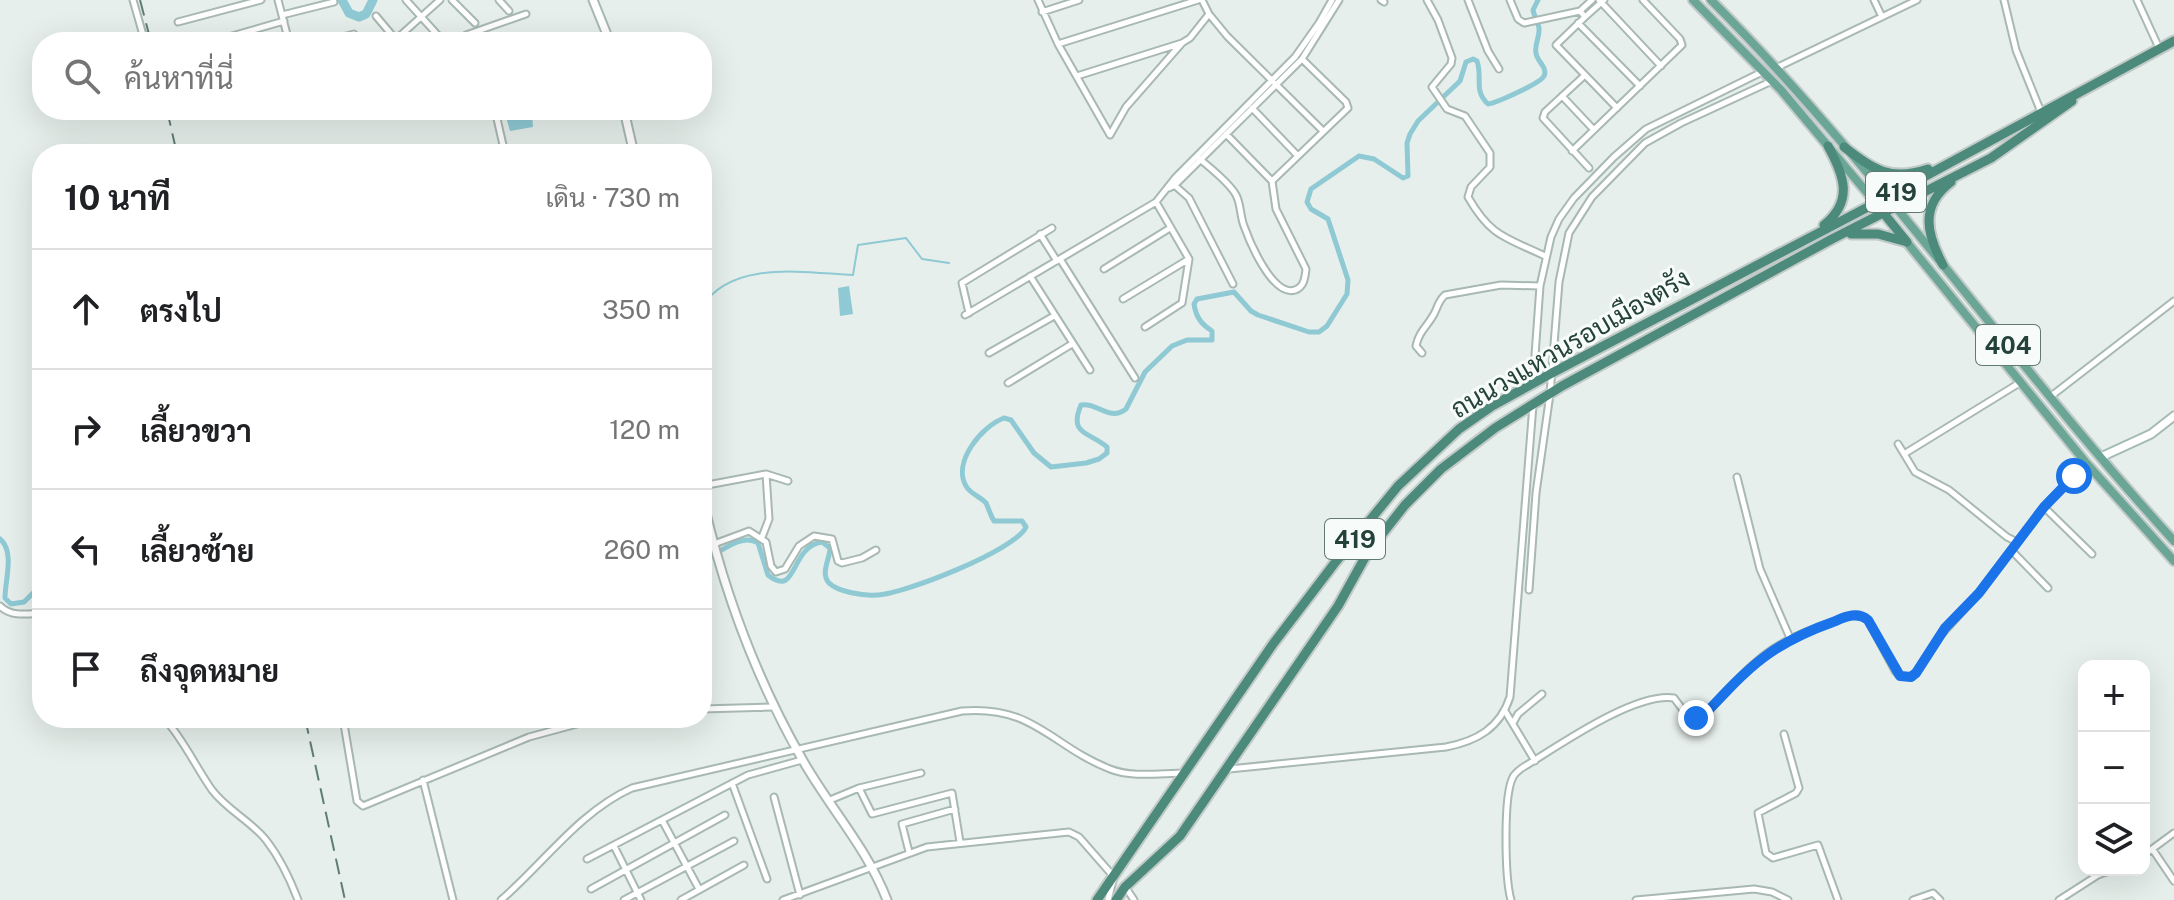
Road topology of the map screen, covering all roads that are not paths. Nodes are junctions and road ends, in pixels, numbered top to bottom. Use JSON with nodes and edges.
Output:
{"nodes":[{"id":1,"x":133,"y":0,"type":"edge"},
{"id":2,"x":261,"y":0,"type":"edge"},
{"id":3,"x":278,"y":0,"type":"edge"},
{"id":4,"x":406,"y":0,"type":"edge"},
{"id":5,"x":440,"y":0,"type":"edge"},
{"id":6,"x":452,"y":0,"type":"edge"},
{"id":7,"x":499,"y":0,"type":"edge"},
{"id":8,"x":593,"y":0,"type":"edge"},
{"id":9,"x":1038,"y":0,"type":"edge"},
{"id":10,"x":1079,"y":0,"type":"edge"},
{"id":11,"x":1200,"y":0,"type":"edge"},
{"id":12,"x":1332,"y":0,"type":"edge"},
{"id":13,"x":1339,"y":0,"type":"edge"},
{"id":14,"x":1427,"y":0,"type":"edge"},
{"id":15,"x":1468,"y":0,"type":"edge"},
{"id":16,"x":1510,"y":0,"type":"edge"},
{"id":17,"x":1592,"y":0,"type":"edge"},
{"id":18,"x":1643,"y":0,"type":"edge"},
{"id":19,"x":1693,"y":0,"type":"edge"},
{"id":20,"x":1711,"y":0,"type":"edge"},
{"id":21,"x":1874,"y":0,"type":"edge"},
{"id":22,"x":1898,"y":0,"type":"edge"},
{"id":23,"x":1917,"y":0,"type":"edge"},
{"id":24,"x":2004,"y":0,"type":"edge"},
{"id":25,"x":2137,"y":0,"type":"edge"},
{"id":26,"x":1601,"y":1,"type":"edge"},
{"id":27,"x":334,"y":2,"type":"edge"},
{"id":28,"x":1901,"y":8,"type":"junction"},
{"id":29,"x":509,"y":11,"type":"dead end"},
{"id":30,"x":1580,"y":11,"type":"junction"},
{"id":31,"x":1042,"y":12,"type":"junction"},
{"id":32,"x":526,"y":14,"type":"dead end"},
{"id":33,"x":1209,"y":14,"type":"junction"},
{"id":34,"x":376,"y":16,"type":"dead end"},
{"id":35,"x":1585,"y":17,"type":"junction"},
{"id":36,"x":1882,"y":17,"type":"junction"},
{"id":37,"x":283,"y":18,"type":"junction"},
{"id":38,"x":421,"y":18,"type":"junction"},
{"id":39,"x":178,"y":22,"type":"dead end"},
{"id":40,"x":475,"y":23,"type":"dead end"},
{"id":41,"x":1578,"y":23,"type":"junction"},
{"id":42,"x":142,"y":32,"type":"edge"},
{"id":43,"x":242,"y":32,"type":"edge"},
{"id":44,"x":286,"y":32,"type":"edge"},
{"id":45,"x":389,"y":32,"type":"edge"},
{"id":46,"x":406,"y":32,"type":"edge"},
{"id":47,"x":434,"y":32,"type":"edge"},
{"id":48,"x":475,"y":32,"type":"edge"},
{"id":49,"x":606,"y":32,"type":"edge"},
{"id":50,"x":2174,"y":41,"type":"edge"},
{"id":51,"x":1182,"y":43,"type":"junction"},
{"id":52,"x":1058,"y":44,"type":"junction"},
{"id":53,"x":2159,"y":49,"type":"junction"},
{"id":54,"x":1302,"y":59,"type":"junction"},
{"id":55,"x":1661,"y":66,"type":"junction"},
{"id":56,"x":1776,"y":68,"type":"junction"},
{"id":57,"x":1499,"y":69,"type":"dead end"},
{"id":58,"x":1764,"y":72,"type":"junction"},
{"id":59,"x":1585,"y":75,"type":"junction"},
{"id":60,"x":1077,"y":76,"type":"junction"},
{"id":61,"x":2101,"y":80,"type":"junction"},
{"id":62,"x":1274,"y":81,"type":"junction"},
{"id":63,"x":1773,"y":81,"type":"junction"},
{"id":64,"x":1640,"y":86,"type":"junction"},
{"id":65,"x":1562,"y":96,"type":"junction"},
{"id":66,"x":1252,"y":108,"type":"junction"},
{"id":67,"x":1617,"y":108,"type":"junction"},
{"id":68,"x":2041,"y":112,"type":"junction"},
{"id":69,"x":497,"y":120,"type":"edge"},
{"id":70,"x":626,"y":120,"type":"edge"},
{"id":71,"x":1594,"y":130,"type":"junction"},
{"id":72,"x":1323,"y":131,"type":"junction"},
{"id":73,"x":1226,"y":134,"type":"junction"},
{"id":74,"x":503,"y":144,"type":"edge"},
{"id":75,"x":632,"y":144,"type":"edge"},
{"id":76,"x":1828,"y":146,"type":"junction"},
{"id":77,"x":1844,"y":147,"type":"junction"},
{"id":78,"x":1572,"y":151,"type":"junction"},
{"id":79,"x":1298,"y":156,"type":"junction"},
{"id":80,"x":1200,"y":159,"type":"junction"},
{"id":81,"x":1954,"y":159,"type":"junction"},
{"id":82,"x":1973,"y":167,"type":"junction"},
{"id":83,"x":1589,"y":168,"type":"dead end"},
{"id":84,"x":1272,"y":181,"type":"junction"},
{"id":85,"x":1172,"y":185,"type":"junction"},
{"id":86,"x":1887,"y":197,"type":"junction"},
{"id":87,"x":1156,"y":202,"type":"junction"},
{"id":88,"x":1875,"y":203,"type":"junction"},
{"id":89,"x":1896,"y":207,"type":"junction"},
{"id":90,"x":1884,"y":214,"type":"junction"},
{"id":91,"x":1052,"y":228,"type":"dead end"},
{"id":92,"x":1170,"y":228,"type":"junction"},
{"id":93,"x":1040,"y":234,"type":"junction"},
{"id":94,"x":1837,"y":237,"type":"junction"},
{"id":95,"x":1907,"y":242,"type":"junction"},
{"id":96,"x":1795,"y":245,"type":"junction"},
{"id":97,"x":1545,"y":256,"type":"junction"},
{"id":98,"x":1189,"y":259,"type":"junction"},
{"id":99,"x":1058,"y":260,"type":"junction"},
{"id":100,"x":1943,"y":265,"type":"junction"},
{"id":101,"x":1104,"y":269,"type":"dead end"},
{"id":102,"x":1030,"y":276,"type":"junction"},
{"id":103,"x":1233,"y":284,"type":"dead end"},
{"id":104,"x":1540,"y":286,"type":"junction"},
{"id":105,"x":1123,"y":299,"type":"dead end"},
{"id":106,"x":2174,"y":301,"type":"edge"},
{"id":107,"x":1054,"y":316,"type":"junction"},
{"id":108,"x":1145,"y":327,"type":"dead end"},
{"id":109,"x":1072,"y":344,"type":"junction"},
{"id":110,"x":989,"y":353,"type":"dead end"},
{"id":111,"x":1422,"y":353,"type":"dead end"},
{"id":112,"x":1090,"y":370,"type":"dead end"},
{"id":113,"x":1550,"y":374,"type":"junction"},
{"id":114,"x":1135,"y":378,"type":"dead end"},
{"id":115,"x":2021,"y":382,"type":"junction"},
{"id":116,"x":1008,"y":383,"type":"dead end"},
{"id":117,"x":1532,"y":384,"type":"junction"},
{"id":118,"x":1550,"y":394,"type":"junction"},
{"id":119,"x":2050,"y":397,"type":"junction"},
{"id":120,"x":1533,"y":404,"type":"junction"},
{"id":121,"x":2174,"y":416,"type":"edge"},
{"id":122,"x":1898,"y":444,"type":"dead end"},
{"id":123,"x":1904,"y":454,"type":"junction"},
{"id":124,"x":2101,"y":457,"type":"junction"},
{"id":125,"x":2087,"y":464,"type":"junction"},
{"id":126,"x":766,"y":474,"type":"junction"},
{"id":127,"x":1737,"y":477,"type":"dead end"},
{"id":128,"x":788,"y":481,"type":"dead end"},
{"id":129,"x":712,"y":484,"type":"edge"},
{"id":130,"x":2044,"y":507,"type":"junction"},
{"id":131,"x":2170,"y":530,"type":"edge"},
{"id":132,"x":762,"y":537,"type":"junction"},
{"id":133,"x":712,"y":539,"type":"edge"},
{"id":134,"x":2174,"y":541,"type":"edge"},
{"id":135,"x":2017,"y":542,"type":"junction"},
{"id":136,"x":713,"y":543,"type":"junction"},
{"id":137,"x":876,"y":550,"type":"dead end"},
{"id":138,"x":2011,"y":550,"type":"junction"},
{"id":139,"x":2092,"y":554,"type":"dead end"},
{"id":140,"x":2174,"y":561,"type":"edge"},
{"id":141,"x":2048,"y":588,"type":"dead end"},
{"id":142,"x":1529,"y":590,"type":"dead end"},
{"id":143,"x":0,"y":606,"type":"edge"},
{"id":144,"x":32,"y":613,"type":"edge"},
{"id":145,"x":1790,"y":638,"type":"junction"},
{"id":146,"x":1542,"y":694,"type":"dead end"},
{"id":147,"x":774,"y":707,"type":"junction"},
{"id":148,"x":712,"y":709,"type":"edge"},
{"id":149,"x":1505,"y":711,"type":"junction"},
{"id":150,"x":1513,"y":724,"type":"junction"},
{"id":151,"x":173,"y":728,"type":"edge"},
{"id":152,"x":345,"y":728,"type":"edge"},
{"id":153,"x":562,"y":728,"type":"edge"},
{"id":154,"x":1784,"y":734,"type":"dead end"},
{"id":155,"x":796,"y":748,"type":"junction"},
{"id":156,"x":802,"y":760,"type":"junction"},
{"id":157,"x":1535,"y":761,"type":"junction"},
{"id":158,"x":1228,"y":769,"type":"junction"},
{"id":159,"x":921,"y":773,"type":"dead end"},
{"id":160,"x":1186,"y":773,"type":"junction"},
{"id":161,"x":423,"y":780,"type":"junction"},
{"id":162,"x":732,"y":783,"type":"junction"},
{"id":163,"x":859,"y":788,"type":"junction"},
{"id":164,"x":774,"y":797,"type":"dead end"},
{"id":165,"x":830,"y":800,"type":"junction"},
{"id":166,"x":955,"y":809,"type":"junction"},
{"id":167,"x":725,"y":815,"type":"dead end"},
{"id":168,"x":662,"y":820,"type":"junction"},
{"id":169,"x":2174,"y":833,"type":"edge"},
{"id":170,"x":734,"y":841,"type":"dead end"},
{"id":171,"x":674,"y":842,"type":"junction"},
{"id":172,"x":960,"y":842,"type":"junction"},
{"id":173,"x":614,"y":846,"type":"junction"},
{"id":174,"x":2153,"y":850,"type":"junction"},
{"id":175,"x":909,"y":852,"type":"junction"},
{"id":176,"x":2150,"y":852,"type":"edge"},
{"id":177,"x":587,"y":859,"type":"dead end"},
{"id":178,"x":744,"y":865,"type":"dead end"},
{"id":179,"x":686,"y":866,"type":"junction"},
{"id":180,"x":871,"y":866,"type":"junction"},
{"id":181,"x":626,"y":868,"type":"junction"},
{"id":182,"x":2096,"y":876,"type":"edge"},
{"id":183,"x":1114,"y":877,"type":"junction"},
{"id":184,"x":767,"y":879,"type":"dead end"},
{"id":185,"x":2174,"y":881,"type":"edge"},
{"id":186,"x":1125,"y":887,"type":"junction"},
{"id":187,"x":591,"y":889,"type":"dead end"},
{"id":188,"x":699,"y":889,"type":"junction"},
{"id":189,"x":637,"y":893,"type":"junction"},
{"id":190,"x":800,"y":895,"type":"junction"},
{"id":191,"x":298,"y":900,"type":"edge"},
{"id":192,"x":453,"y":900,"type":"edge"},
{"id":193,"x":501,"y":900,"type":"edge"},
{"id":194,"x":624,"y":900,"type":"edge"},
{"id":195,"x":641,"y":900,"type":"edge"},
{"id":196,"x":681,"y":900,"type":"edge"},
{"id":197,"x":783,"y":900,"type":"edge"},
{"id":198,"x":887,"y":900,"type":"edge"},
{"id":199,"x":1097,"y":900,"type":"edge"},
{"id":200,"x":1108,"y":900,"type":"edge"},
{"id":201,"x":1116,"y":900,"type":"edge"},
{"id":202,"x":1134,"y":900,"type":"edge"},
{"id":203,"x":1511,"y":900,"type":"edge"},
{"id":204,"x":1636,"y":900,"type":"edge"},
{"id":205,"x":1788,"y":900,"type":"edge"},
{"id":206,"x":1838,"y":900,"type":"edge"},
{"id":207,"x":1913,"y":900,"type":"edge"},
{"id":208,"x":1940,"y":900,"type":"edge"},
{"id":209,"x":2059,"y":900,"type":"edge"}],
"edges":[{"from":1,"to":42,"type":"street"},
{"from":2,"to":39,"type":"street"},
{"from":3,"to":37,"type":"street"},
{"from":4,"to":38,"type":"street"},
{"from":5,"to":38,"type":"street"},
{"from":6,"to":40,"type":"street"},
{"from":7,"to":29,"type":"street"},
{"from":8,"to":49,"type":"street"},
{"from":9,"to":31,"type":"street"},
{"from":10,"to":31,"type":"street"},
{"from":11,"to":33,"type":"street"},
{"from":11,"to":52,"type":"street"},
{"from":12,"to":62,"type":"street"},
{"from":13,"to":54,"type":"street"},
{"from":14,"to":97,"type":"street"},
{"from":15,"to":57,"type":"street"},
{"from":16,"to":30,"type":"street"},
{"from":17,"to":30,"type":"street"},
{"from":18,"to":55,"type":"street"},
{"from":19,"to":58,"type":"main road","number":"404"},
{"from":20,"to":56,"type":"main road","number":"404"},
{"from":21,"to":36,"type":"street"},
{"from":22,"to":28,"type":"street"},
{"from":23,"to":28,"type":"street"},
{"from":24,"to":68,"type":"street"},
{"from":25,"to":53,"type":"street"},
{"from":26,"to":35,"type":"street"},
{"from":26,"to":55,"type":"street"},
{"from":27,"to":37,"type":"street"},
{"from":28,"to":36,"type":"street"},
{"from":30,"to":35,"type":"street"},
{"from":31,"to":52,"type":"street"},
{"from":32,"to":48,"type":"street"},
{"from":33,"to":51,"type":"street"},
{"from":33,"to":62,"type":"street"},
{"from":34,"to":45,"type":"street"},
{"from":35,"to":41,"type":"street"},
{"from":36,"to":56,"type":"street"},
{"from":37,"to":43,"type":"street"},
{"from":37,"to":44,"type":"street"},
{"from":38,"to":46,"type":"street"},
{"from":38,"to":47,"type":"street"},
{"from":41,"to":59,"type":"street"},
{"from":41,"to":64,"type":"street"},
{"from":50,"to":53,"type":"highway","name":"ถนนวงแหวนรอบเมืองตรัง","number":"419"},
{"from":51,"to":60,"type":"street"},
{"from":51,"to":60,"type":"street"},
{"from":52,"to":60,"type":"street"},
{"from":53,"to":61,"type":"highway","name":"ถนนวงแหวนรอบเมืองตรัง","number":"419"},
{"from":54,"to":62,"type":"street"},
{"from":54,"to":72,"type":"street"},
{"from":55,"to":64,"type":"street"},
{"from":56,"to":58,"type":"main road"},
{"from":56,"to":63,"type":"main road"},
{"from":56,"to":77,"type":"main road","number":"404"},
{"from":58,"to":63,"type":"main road","number":"404"},
{"from":58,"to":97,"type":"street"},
{"from":59,"to":65,"type":"street"},
{"from":59,"to":67,"type":"street"},
{"from":61,"to":68,"type":"highway","name":"ถนนวงแหวนรอบเมืองตรัง","number":"419"},
{"from":61,"to":82,"type":"highway","name":"ถนนวงแหวนรอบเมืองตรัง","number":"419"},
{"from":62,"to":66,"type":"street"},
{"from":62,"to":72,"type":"street"},
{"from":62,"to":85,"type":"street"},
{"from":63,"to":76,"type":"main road","number":"404"},
{"from":63,"to":113,"type":"street"},
{"from":64,"to":67,"type":"street"},
{"from":65,"to":71,"type":"street"},
{"from":65,"to":78,"type":"street"},
{"from":66,"to":73,"type":"street"},
{"from":66,"to":79,"type":"street"},
{"from":67,"to":71,"type":"street"},
{"from":68,"to":81,"type":"highway","name":"ถนนวงแหวนรอบเมืองตรัง","number":"419"},
{"from":69,"to":74,"type":"street"},
{"from":70,"to":75,"type":"street"},
{"from":71,"to":78,"type":"street"},
{"from":72,"to":79,"type":"street"},
{"from":73,"to":80,"type":"street"},
{"from":73,"to":84,"type":"street"},
{"from":76,"to":88,"type":"main road","number":"404"},
{"from":76,"to":96,"type":"highway"},
{"from":77,"to":81,"type":"highway"},
{"from":77,"to":86,"type":"main road","number":"404"},
{"from":78,"to":83,"type":"street"},
{"from":79,"to":84,"type":"street"},
{"from":80,"to":84,"type":"street"},
{"from":80,"to":85,"type":"street"},
{"from":81,"to":86,"type":"highway","name":"ถนนวงแหวนรอบเมืองตรัง","number":"419"},
{"from":82,"to":89,"type":"highway","name":"ถนนวงแหวนรอบเมืองตรัง","number":"419"},
{"from":82,"to":100,"type":"highway"},
{"from":85,"to":87,"type":"street"},
{"from":85,"to":103,"type":"street"},
{"from":86,"to":88,"type":"highway","name":"ถนนวงแหวนรอบเมืองตรัง","number":"419"},
{"from":86,"to":89,"type":"main road","number":"404"},
{"from":87,"to":92,"type":"street"},
{"from":87,"to":99,"type":"street"},
{"from":88,"to":90,"type":"highway","number":"404"},
{"from":88,"to":96,"type":"highway","name":"ถนนวงแหวนรอบเมืองตรัง","number":"419"},
{"from":89,"to":90,"type":"highway","name":"ถนนวงแหวนรอบเมืองตรัง","number":"419"},
{"from":89,"to":100,"type":"main road","number":"404"},
{"from":90,"to":94,"type":"highway","name":"ถนนวงแหวนรอบเมืองตรัง","number":"419"},
{"from":90,"to":95,"type":"highway","number":"404"},
{"from":91,"to":93,"type":"street"},
{"from":92,"to":98,"type":"street"},
{"from":92,"to":101,"type":"street"},
{"from":93,"to":99,"type":"street"},
{"from":93,"to":102,"type":"street"},
{"from":94,"to":95,"type":"highway"},
{"from":94,"to":118,"type":"highway","name":"ถนนวงแหวนรอบเมืองตรัง","number":"419"},
{"from":95,"to":115,"type":"main road","number":"404"},
{"from":96,"to":113,"type":"highway","name":"ถนนวงแหวนรอบเมืองตรัง","number":"419"},
{"from":97,"to":104,"type":"street"},
{"from":98,"to":105,"type":"street"},
{"from":98,"to":108,"type":"street"},
{"from":99,"to":102,"type":"street"},
{"from":99,"to":114,"type":"street"},
{"from":100,"to":119,"type":"main road","number":"404"},
{"from":102,"to":107,"type":"street"},
{"from":104,"to":111,"type":"street"},
{"from":104,"to":117,"type":"street"},
{"from":106,"to":119,"type":"street"},
{"from":107,"to":109,"type":"street"},
{"from":107,"to":110,"type":"street"},
{"from":109,"to":112,"type":"street"},
{"from":109,"to":116,"type":"street"},
{"from":113,"to":117,"type":"highway","name":"ถนนวงแหวนรอบเมืองตรัง","number":"419"},
{"from":113,"to":118,"type":"street"},
{"from":115,"to":123,"type":"street"},
{"from":115,"to":125,"type":"main road","number":"404"},
{"from":117,"to":160,"type":"highway","name":"ถนนวงแหวนรอบเมืองตรัง","number":"419"},
{"from":118,"to":120,"type":"highway","name":"ถนนวงแหวนรอบเมืองตรัง","number":"419"},
{"from":118,"to":142,"type":"street"},
{"from":119,"to":124,"type":"main road","number":"404"},
{"from":120,"to":149,"type":"street"},
{"from":120,"to":158,"type":"highway","name":"ถนนวงแหวนรอบเมืองตรัง","number":"419"},
{"from":121,"to":124,"type":"street"},
{"from":122,"to":123,"type":"street"},
{"from":123,"to":135,"type":"street"},
{"from":124,"to":131,"type":"main road","number":"404"},
{"from":125,"to":130,"type":"street"},
{"from":125,"to":140,"type":"main road","number":"404"},
{"from":126,"to":128,"type":"street"},
{"from":126,"to":129,"type":"street"},
{"from":126,"to":132,"type":"street"},
{"from":127,"to":145,"type":"street"},
{"from":130,"to":135,"type":"street"},
{"from":130,"to":139,"type":"street"},
{"from":131,"to":134,"type":"main road","number":"404"},
{"from":132,"to":136,"type":"street"},
{"from":132,"to":137,"type":"street"},
{"from":133,"to":136,"type":"street"},
{"from":135,"to":138,"type":"street"},
{"from":136,"to":147,"type":"street"},
{"from":138,"to":141,"type":"street"},
{"from":138,"to":145,"type":"street"},
{"from":143,"to":144,"type":"street"},
{"from":145,"to":157,"type":"street"},
{"from":146,"to":150,"type":"street"},
{"from":147,"to":148,"type":"street"},
{"from":147,"to":155,"type":"street"},
{"from":149,"to":150,"type":"street"},
{"from":149,"to":158,"type":"street"},
{"from":150,"to":157,"type":"street"},
{"from":151,"to":191,"type":"street"},
{"from":152,"to":161,"type":"street"},
{"from":153,"to":161,"type":"street"},
{"from":154,"to":206,"type":"street"},
{"from":155,"to":156,"type":"street"},
{"from":155,"to":160,"type":"street"},
{"from":155,"to":193,"type":"street"},
{"from":156,"to":162,"type":"street"},
{"from":156,"to":165,"type":"street"},
{"from":157,"to":203,"type":"street"},
{"from":158,"to":186,"type":"highway","name":"ถนนวงแหวนรอบเมืองตรัง","number":"419"},
{"from":159,"to":163,"type":"street"},
{"from":160,"to":183,"type":"highway","name":"ถนนวงแหวนรอบเมืองตรัง","number":"419"},
{"from":161,"to":192,"type":"street"},
{"from":162,"to":168,"type":"street"},
{"from":162,"to":184,"type":"street"},
{"from":163,"to":165,"type":"street"},
{"from":163,"to":166,"type":"street"},
{"from":164,"to":190,"type":"street"},
{"from":165,"to":180,"type":"street"},
{"from":166,"to":172,"type":"street"},
{"from":166,"to":175,"type":"street"},
{"from":167,"to":171,"type":"street"},
{"from":168,"to":171,"type":"street"},
{"from":168,"to":173,"type":"street"},
{"from":169,"to":174,"type":"street"},
{"from":170,"to":179,"type":"street"},
{"from":171,"to":179,"type":"street"},
{"from":171,"to":181,"type":"street"},
{"from":172,"to":175,"type":"street"},
{"from":172,"to":183,"type":"street"},
{"from":173,"to":177,"type":"street"},
{"from":173,"to":181,"type":"street"},
{"from":174,"to":176,"type":"street"},
{"from":174,"to":185,"type":"street"},
{"from":175,"to":180,"type":"street"},
{"from":178,"to":188,"type":"street"},
{"from":179,"to":188,"type":"street"},
{"from":179,"to":189,"type":"street"},
{"from":180,"to":190,"type":"street"},
{"from":180,"to":198,"type":"street"},
{"from":181,"to":187,"type":"street"},
{"from":181,"to":189,"type":"street"},
{"from":182,"to":209,"type":"street"},
{"from":183,"to":199,"type":"highway","name":"ถนนวงแหวนรอบเมืองตรัง","number":"419"},
{"from":183,"to":200,"type":"street"},
{"from":186,"to":201,"type":"highway","name":"ถนนวงแหวนรอบเมืองตรัง","number":"419"},
{"from":186,"to":202,"type":"street"},
{"from":188,"to":196,"type":"street"},
{"from":189,"to":194,"type":"street"},
{"from":189,"to":195,"type":"street"},
{"from":190,"to":197,"type":"street"},
{"from":204,"to":205,"type":"street"},
{"from":207,"to":208,"type":"street"}]}
